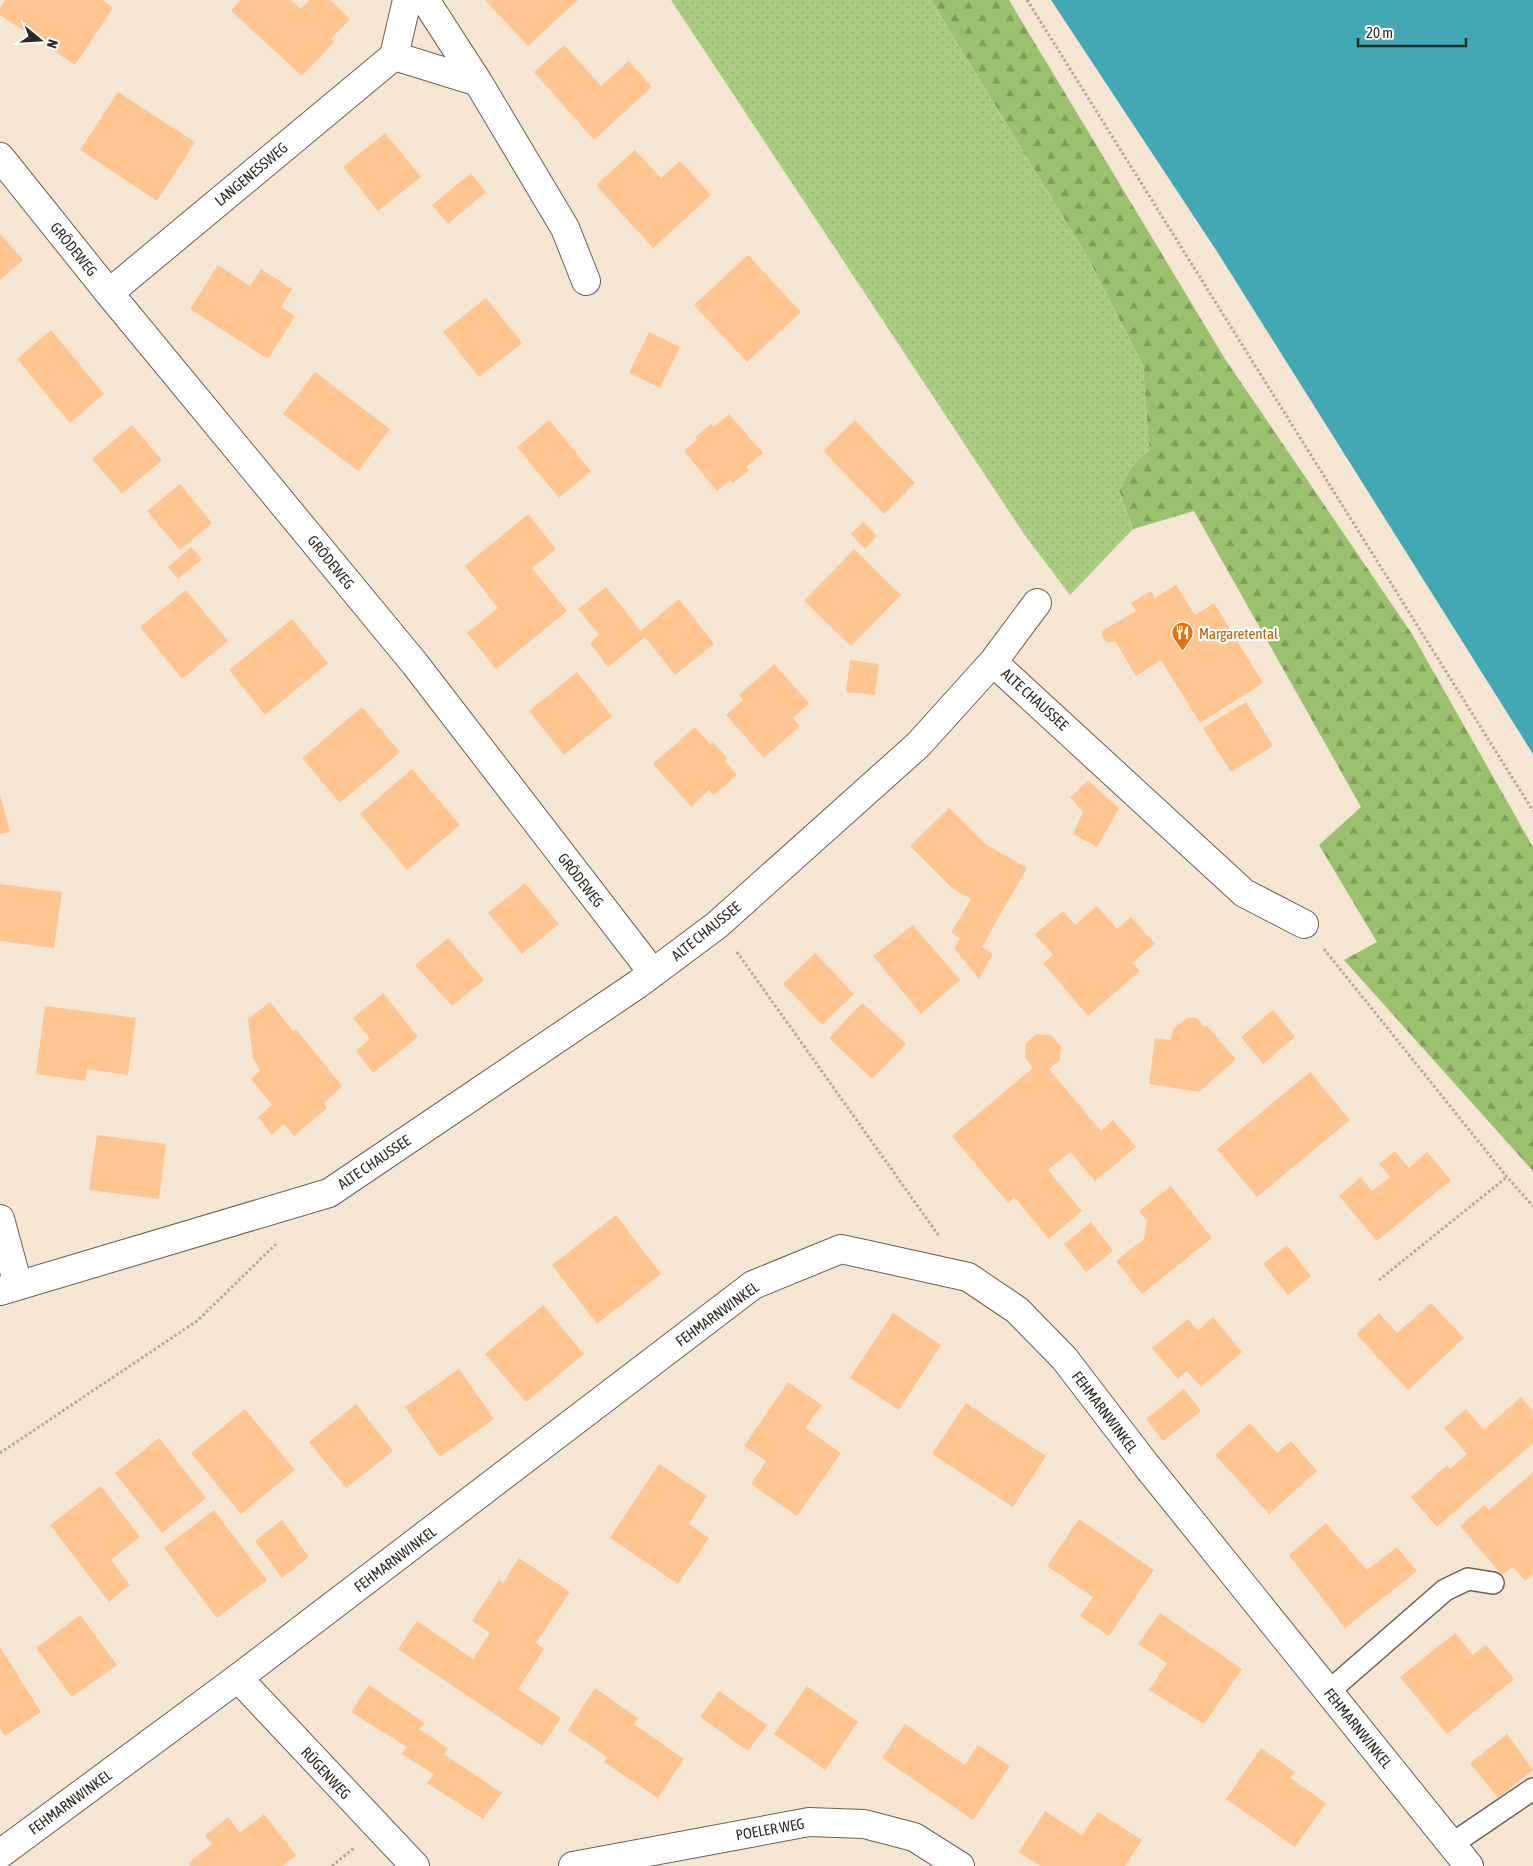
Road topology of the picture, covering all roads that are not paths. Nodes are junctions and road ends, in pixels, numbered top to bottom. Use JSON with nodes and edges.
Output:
{"nodes":[{"id":1,"x":407,"y":0,"type":"edge"},
{"id":2,"x":425,"y":0,"type":"edge"},
{"id":3,"x":394,"y":56,"type":"junction"},
{"id":4,"x":478,"y":82,"type":"junction"},
{"id":5,"x":0,"y":157,"type":"edge"},
{"id":6,"x":586,"y":281,"type":"dead end"},
{"id":7,"x":109,"y":292,"type":"junction"},
{"id":8,"x":1036,"y":603,"type":"dead end"},
{"id":9,"x":993,"y":662,"type":"junction"},
{"id":10,"x":1304,"y":924,"type":"road end"},
{"id":11,"x":653,"y":973,"type":"junction"},
{"id":12,"x":0,"y":1220,"type":"edge"},
{"id":13,"x":9,"y":1288,"type":"edge"},
{"id":14,"x":1493,"y":1583,"type":"dead end"},
{"id":15,"x":238,"y":1678,"type":"junction"},
{"id":16,"x":1328,"y":1692,"type":"junction"},
{"id":17,"x":1533,"y":1788,"type":"edge"},
{"id":18,"x":1452,"y":1844,"type":"junction"},
{"id":19,"x":0,"y":1854,"type":"edge"},
{"id":20,"x":415,"y":1866,"type":"edge"},
{"id":21,"x":573,"y":1866,"type":"edge"},
{"id":22,"x":960,"y":1866,"type":"edge"},
{"id":23,"x":1469,"y":1866,"type":"edge"}],
"edges":[{"from":1,"to":3,"type":"street"},
{"from":2,"to":4,"type":"street"},
{"from":3,"to":4,"type":"street"},
{"from":3,"to":7,"type":"street","name":"LANGENESSWEG"},
{"from":4,"to":6,"type":"street"},
{"from":5,"to":7,"type":"street","name":"GRÖDEWEG"},
{"from":7,"to":11,"type":"street","name":"GRÖDEWEG"},
{"from":8,"to":9,"type":"street"},
{"from":9,"to":10,"type":"street","name":"ALTE CHAUSSEE"},
{"from":9,"to":11,"type":"street","name":"ALTE CHAUSSEE"},
{"from":11,"to":13,"type":"street","name":"ALTE CHAUSSEE"},
{"from":12,"to":13,"type":"street"},
{"from":14,"to":16,"type":"lane"},
{"from":15,"to":16,"type":"street","name":"FEHMARNWINKEL"},
{"from":15,"to":19,"type":"street","name":"FEHMARNWINKEL"},
{"from":15,"to":20,"type":"street","name":"RÜGENWEG"},
{"from":16,"to":18,"type":"street","name":"FEHMARNWINKEL"},
{"from":17,"to":18,"type":"lane"},
{"from":18,"to":23,"type":"street","name":"FEHMARNWINKEL"},
{"from":21,"to":22,"type":"street","name":"POELER WEG"}]}
